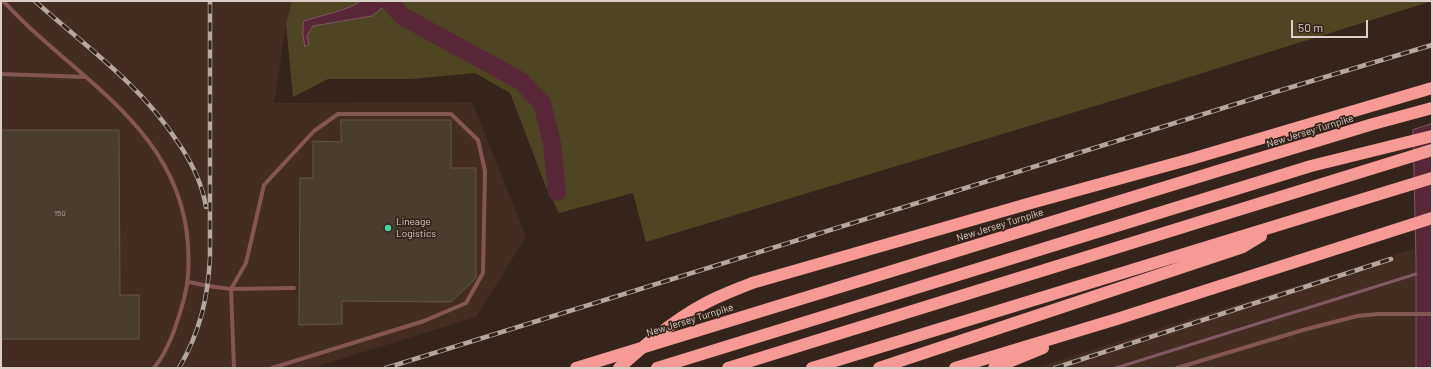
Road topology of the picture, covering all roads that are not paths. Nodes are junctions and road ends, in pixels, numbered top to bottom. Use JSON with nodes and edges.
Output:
{"nodes":[{"id":1,"x":3,"y":1,"type":"edge"},
{"id":2,"x":1,"y":74,"type":"edge"},
{"id":3,"x":87,"y":77,"type":"junction"},
{"id":4,"x":1432,"y":88,"type":"edge"},
{"id":5,"x":1432,"y":108,"type":"edge"},
{"id":6,"x":1432,"y":136,"type":"edge"},
{"id":7,"x":1432,"y":150,"type":"edge"},
{"id":8,"x":1432,"y":178,"type":"edge"},
{"id":9,"x":1432,"y":218,"type":"edge"},
{"id":10,"x":1276,"y":226,"type":"junction"},
{"id":11,"x":189,"y":282,"type":"junction"},
{"id":12,"x":294,"y":288,"type":"dead end"},
{"id":13,"x":231,"y":289,"type":"junction"},
{"id":14,"x":1432,"y":314,"type":"edge"},
{"id":15,"x":1117,"y":319,"type":"junction"},
{"id":16,"x":154,"y":368,"type":"edge"},
{"id":17,"x":234,"y":368,"type":"edge"},
{"id":18,"x":272,"y":368,"type":"edge"},
{"id":19,"x":576,"y":368,"type":"edge"},
{"id":20,"x":619,"y":368,"type":"edge"},
{"id":21,"x":657,"y":368,"type":"edge"},
{"id":22,"x":728,"y":368,"type":"edge"},
{"id":23,"x":812,"y":368,"type":"edge"},
{"id":24,"x":880,"y":368,"type":"edge"},
{"id":25,"x":955,"y":368,"type":"edge"},
{"id":26,"x":994,"y":368,"type":"edge"},
{"id":27,"x":1177,"y":368,"type":"edge"}],
"edges":[{"from":1,"to":3,"type":"lane"},
{"from":2,"to":3,"type":"lane"},
{"from":3,"to":11,"type":"lane"},
{"from":4,"to":20,"type":"highway"},
{"from":5,"to":19,"type":"highway","name":"New Jersey Turnpike"},
{"from":6,"to":21,"type":"highway"},
{"from":7,"to":22,"type":"highway"},
{"from":8,"to":10,"type":"highway"},
{"from":9,"to":15,"type":"highway"},
{"from":10,"to":23,"type":"highway"},
{"from":10,"to":24,"type":"highway"},
{"from":11,"to":13,"type":"lane"},
{"from":11,"to":16,"type":"lane"},
{"from":12,"to":13,"type":"lane"},
{"from":13,"to":17,"type":"lane"},
{"from":13,"to":18,"type":"lane"},
{"from":14,"to":27,"type":"lane"},
{"from":15,"to":25,"type":"highway"},
{"from":15,"to":26,"type":"highway"}]}
